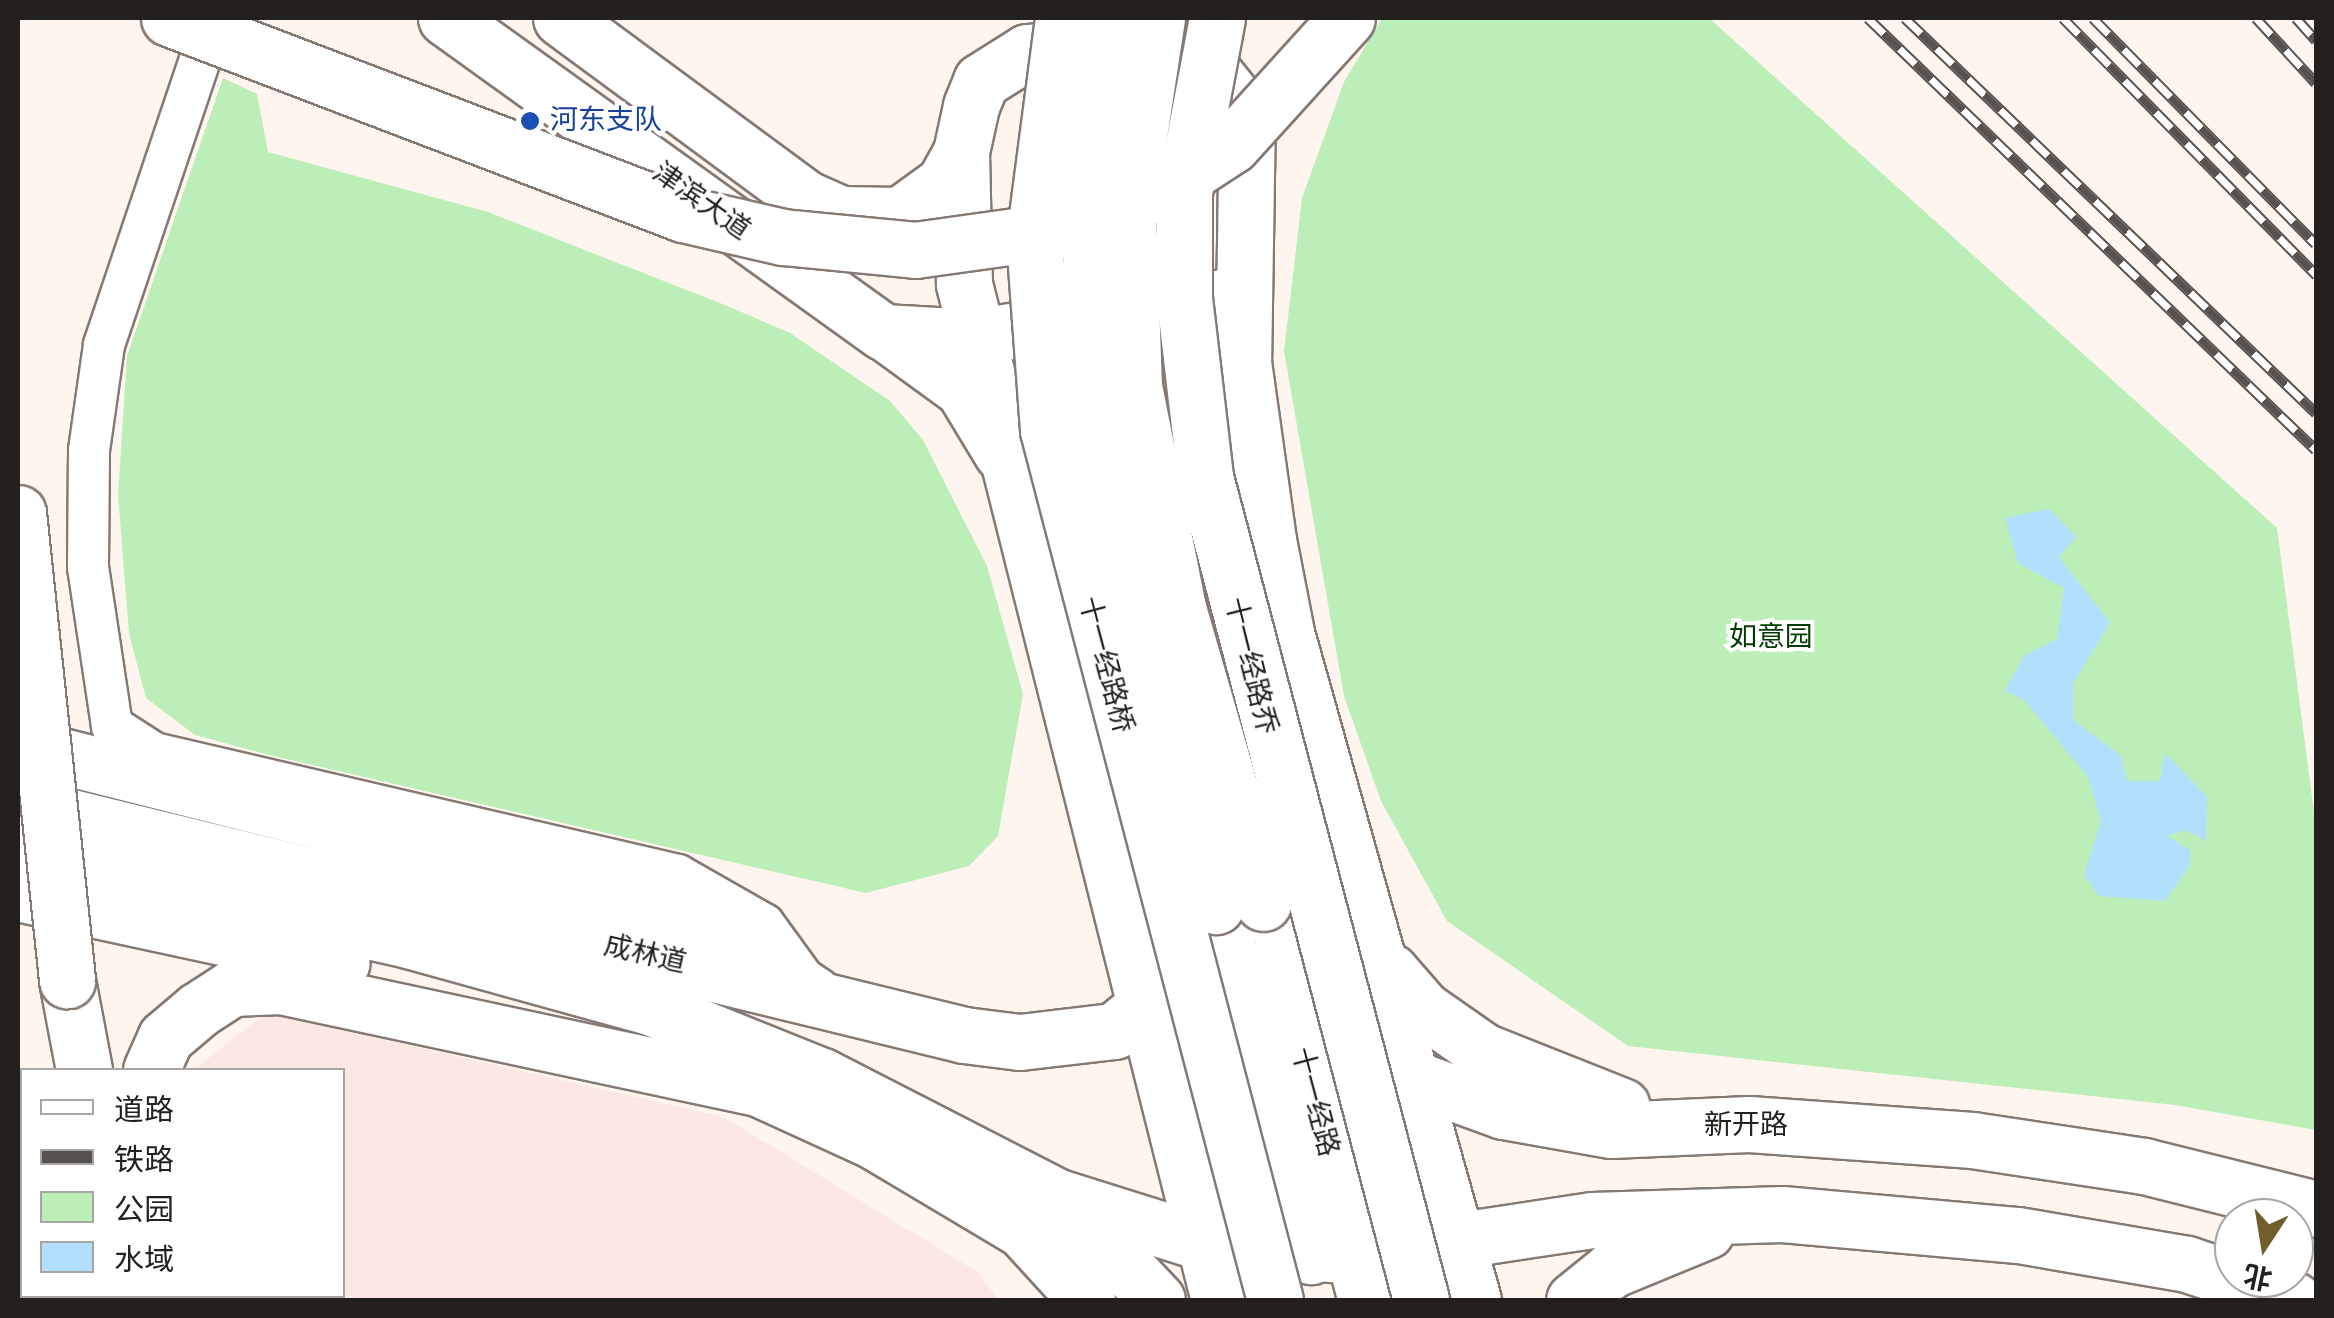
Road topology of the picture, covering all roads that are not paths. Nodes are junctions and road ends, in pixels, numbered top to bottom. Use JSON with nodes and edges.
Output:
{"nodes":[{"id":1,"x":170,"y":18,"type":"edge"},
{"id":2,"x":214,"y":18,"type":"edge"},
{"id":3,"x":446,"y":18,"type":"edge"},
{"id":4,"x":561,"y":18,"type":"edge"},
{"id":5,"x":1062,"y":18,"type":"edge"},
{"id":6,"x":1114,"y":18,"type":"edge"},
{"id":7,"x":1158,"y":18,"type":"edge"},
{"id":8,"x":1217,"y":18,"type":"edge"},
{"id":9,"x":1348,"y":18,"type":"edge"},
{"id":10,"x":962,"y":152,"type":"junction"},
{"id":11,"x":1242,"y":294,"type":"junction"},
{"id":12,"x":883,"y":332,"type":"junction"},
{"id":13,"x":973,"y":338,"type":"junction"},
{"id":14,"x":1003,"y":458,"type":"junction"},
{"id":15,"x":18,"y":514,"type":"edge"},
{"id":16,"x":18,"y":745,"type":"edge"},
{"id":17,"x":232,"y":781,"type":"junction"},
{"id":18,"x":18,"y":804,"type":"edge"},
{"id":19,"x":18,"y":852,"type":"edge"},
{"id":20,"x":18,"y":893,"type":"edge"},
{"id":21,"x":1239,"y":904,"type":"junction"},
{"id":22,"x":1381,"y":960,"type":"junction"},
{"id":23,"x":538,"y":973,"type":"junction"},
{"id":24,"x":815,"y":995,"type":"junction"},
{"id":25,"x":1148,"y":1009,"type":"junction"},
{"id":26,"x":652,"y":1032,"type":"junction"},
{"id":27,"x":84,"y":1068,"type":"edge"},
{"id":28,"x":152,"y":1068,"type":"edge"},
{"id":29,"x":822,"y":1076,"type":"junction"},
{"id":30,"x":1420,"y":1087,"type":"junction"},
{"id":31,"x":760,"y":1089,"type":"junction"},
{"id":32,"x":1749,"y":1124,"type":"junction"},
{"id":33,"x":1054,"y":1196,"type":"junction"},
{"id":34,"x":2316,"y":1209,"type":"edge"},
{"id":35,"x":1782,"y":1214,"type":"junction"},
{"id":36,"x":1205,"y":1244,"type":"junction"},
{"id":37,"x":1460,"y":1245,"type":"junction"},
{"id":38,"x":1344,"y":1271,"type":"edge"},
{"id":39,"x":1087,"y":1300,"type":"edge"},
{"id":40,"x":1156,"y":1300,"type":"edge"},
{"id":41,"x":1219,"y":1300,"type":"edge"},
{"id":42,"x":1274,"y":1300,"type":"edge"},
{"id":43,"x":1422,"y":1300,"type":"edge"},
{"id":44,"x":1474,"y":1300,"type":"edge"},
{"id":45,"x":1574,"y":1300,"type":"edge"},
{"id":46,"x":2294,"y":1300,"type":"edge"}],
"edges":[{"from":1,"to":9,"type":"main road","bridge":true},
{"from":2,"to":17,"type":"street"},
{"from":3,"to":12,"type":"main road","name":"津滨大道"},
{"from":4,"to":10,"type":"main road"},
{"from":5,"to":42,"type":"main road","name":"十一经路桥","bridge":true},
{"from":6,"to":21,"type":"main road","name":"十一经路桥","bridge":true},
{"from":7,"to":21,"type":"main road","bridge":true},
{"from":8,"to":43,"type":"main road","name":"十一经路乔","bridge":true},
{"from":10,"to":11,"type":"main road"},
{"from":10,"to":13,"type":"main road"},
{"from":11,"to":13,"type":"main road"},
{"from":11,"to":22,"type":"main road"},
{"from":12,"to":13,"type":"main road"},
{"from":12,"to":14,"type":"main road","name":"津滨大道"},
{"from":13,"to":14,"type":"main road"},
{"from":14,"to":25,"type":"main road"},
{"from":15,"to":27,"type":"main road","bridge":true},
{"from":16,"to":17,"type":"main road"},
{"from":17,"to":24,"type":"main road"},
{"from":18,"to":24,"type":"main road","name":"成林道"},
{"from":19,"to":23,"type":"main road","name":"成林道"},
{"from":20,"to":26,"type":"main road"},
{"from":21,"to":25,"type":"main road","name":"成林道"},
{"from":21,"to":30,"type":"main road","name":"新开路"},
{"from":21,"to":38,"type":"main road","name":"十一经路"},
{"from":22,"to":30,"type":"main road"},
{"from":22,"to":32,"type":"main road"},
{"from":23,"to":26,"type":"main road"},
{"from":23,"to":29,"type":"main road","name":"成林道"},
{"from":24,"to":25,"type":"main road","name":"成林道"},
{"from":25,"to":36,"type":"main road"},
{"from":26,"to":29,"type":"main road"},
{"from":26,"to":31,"type":"main road"},
{"from":28,"to":31,"type":"main road"},
{"from":29,"to":33,"type":"main road","name":"成林道"},
{"from":30,"to":32,"type":"main road","name":"新开路"},
{"from":30,"to":37,"type":"main road"},
{"from":31,"to":39,"type":"main road"},
{"from":32,"to":34,"type":"main road","name":"新开路"},
{"from":33,"to":36,"type":"main road"},
{"from":33,"to":40,"type":"main road"},
{"from":35,"to":37,"type":"main road"},
{"from":35,"to":45,"type":"main road"},
{"from":35,"to":46,"type":"main road"},
{"from":36,"to":38,"type":"main road"},
{"from":36,"to":41,"type":"main road"},
{"from":37,"to":38,"type":"main road"},
{"from":37,"to":44,"type":"main road"}]}
